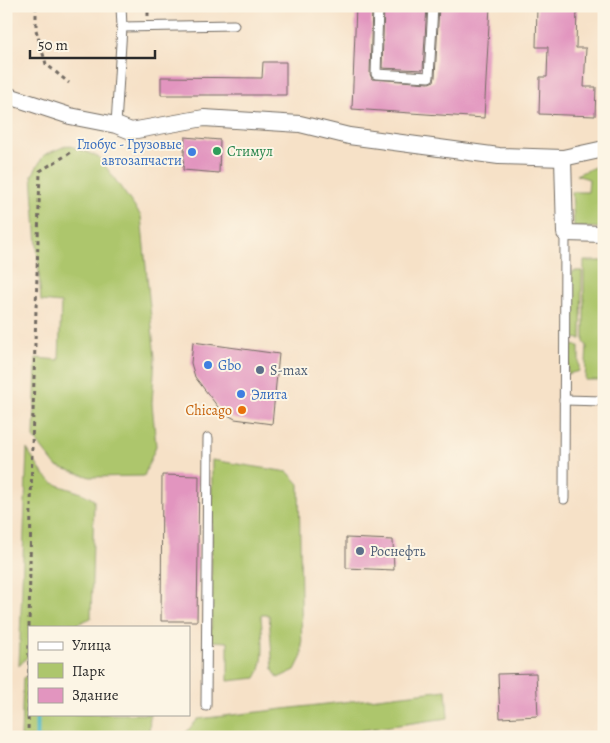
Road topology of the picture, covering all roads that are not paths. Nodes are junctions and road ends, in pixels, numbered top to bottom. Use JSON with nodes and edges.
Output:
{"nodes":[{"id":1,"x":121,"y":6,"type":"edge"},
{"id":2,"x":378,"y":6,"type":"edge"},
{"id":3,"x":433,"y":6,"type":"edge"},
{"id":4,"x":234,"y":25,"type":"dead end"},
{"id":5,"x":122,"y":27,"type":"junction"},
{"id":6,"x":6,"y":95,"type":"edge"},
{"id":7,"x":116,"y":125,"type":"junction"},
{"id":8,"x":604,"y":149,"type":"edge"},
{"id":9,"x":563,"y":158,"type":"junction"},
{"id":10,"x":565,"y":234,"type":"junction"},
{"id":11,"x":604,"y":234,"type":"edge"},
{"id":12,"x":564,"y":400,"type":"junction"},
{"id":13,"x":604,"y":400,"type":"edge"},
{"id":14,"x":208,"y":438,"type":"dead end"},
{"id":15,"x":564,"y":500,"type":"dead end"},
{"id":16,"x":206,"y":706,"type":"dead end"}],
"edges":[{"from":1,"to":5,"type":"lane"},
{"from":2,"to":3,"type":"lane"},
{"from":4,"to":5,"type":"lane"},
{"from":5,"to":7,"type":"lane"},
{"from":6,"to":7,"type":"street"},
{"from":7,"to":9,"type":"street"},
{"from":8,"to":9,"type":"street"},
{"from":9,"to":10,"type":"street"},
{"from":10,"to":11,"type":"street"},
{"from":10,"to":12,"type":"lane"},
{"from":12,"to":13,"type":"lane"},
{"from":12,"to":15,"type":"lane"},
{"from":14,"to":16,"type":"lane"}]}
